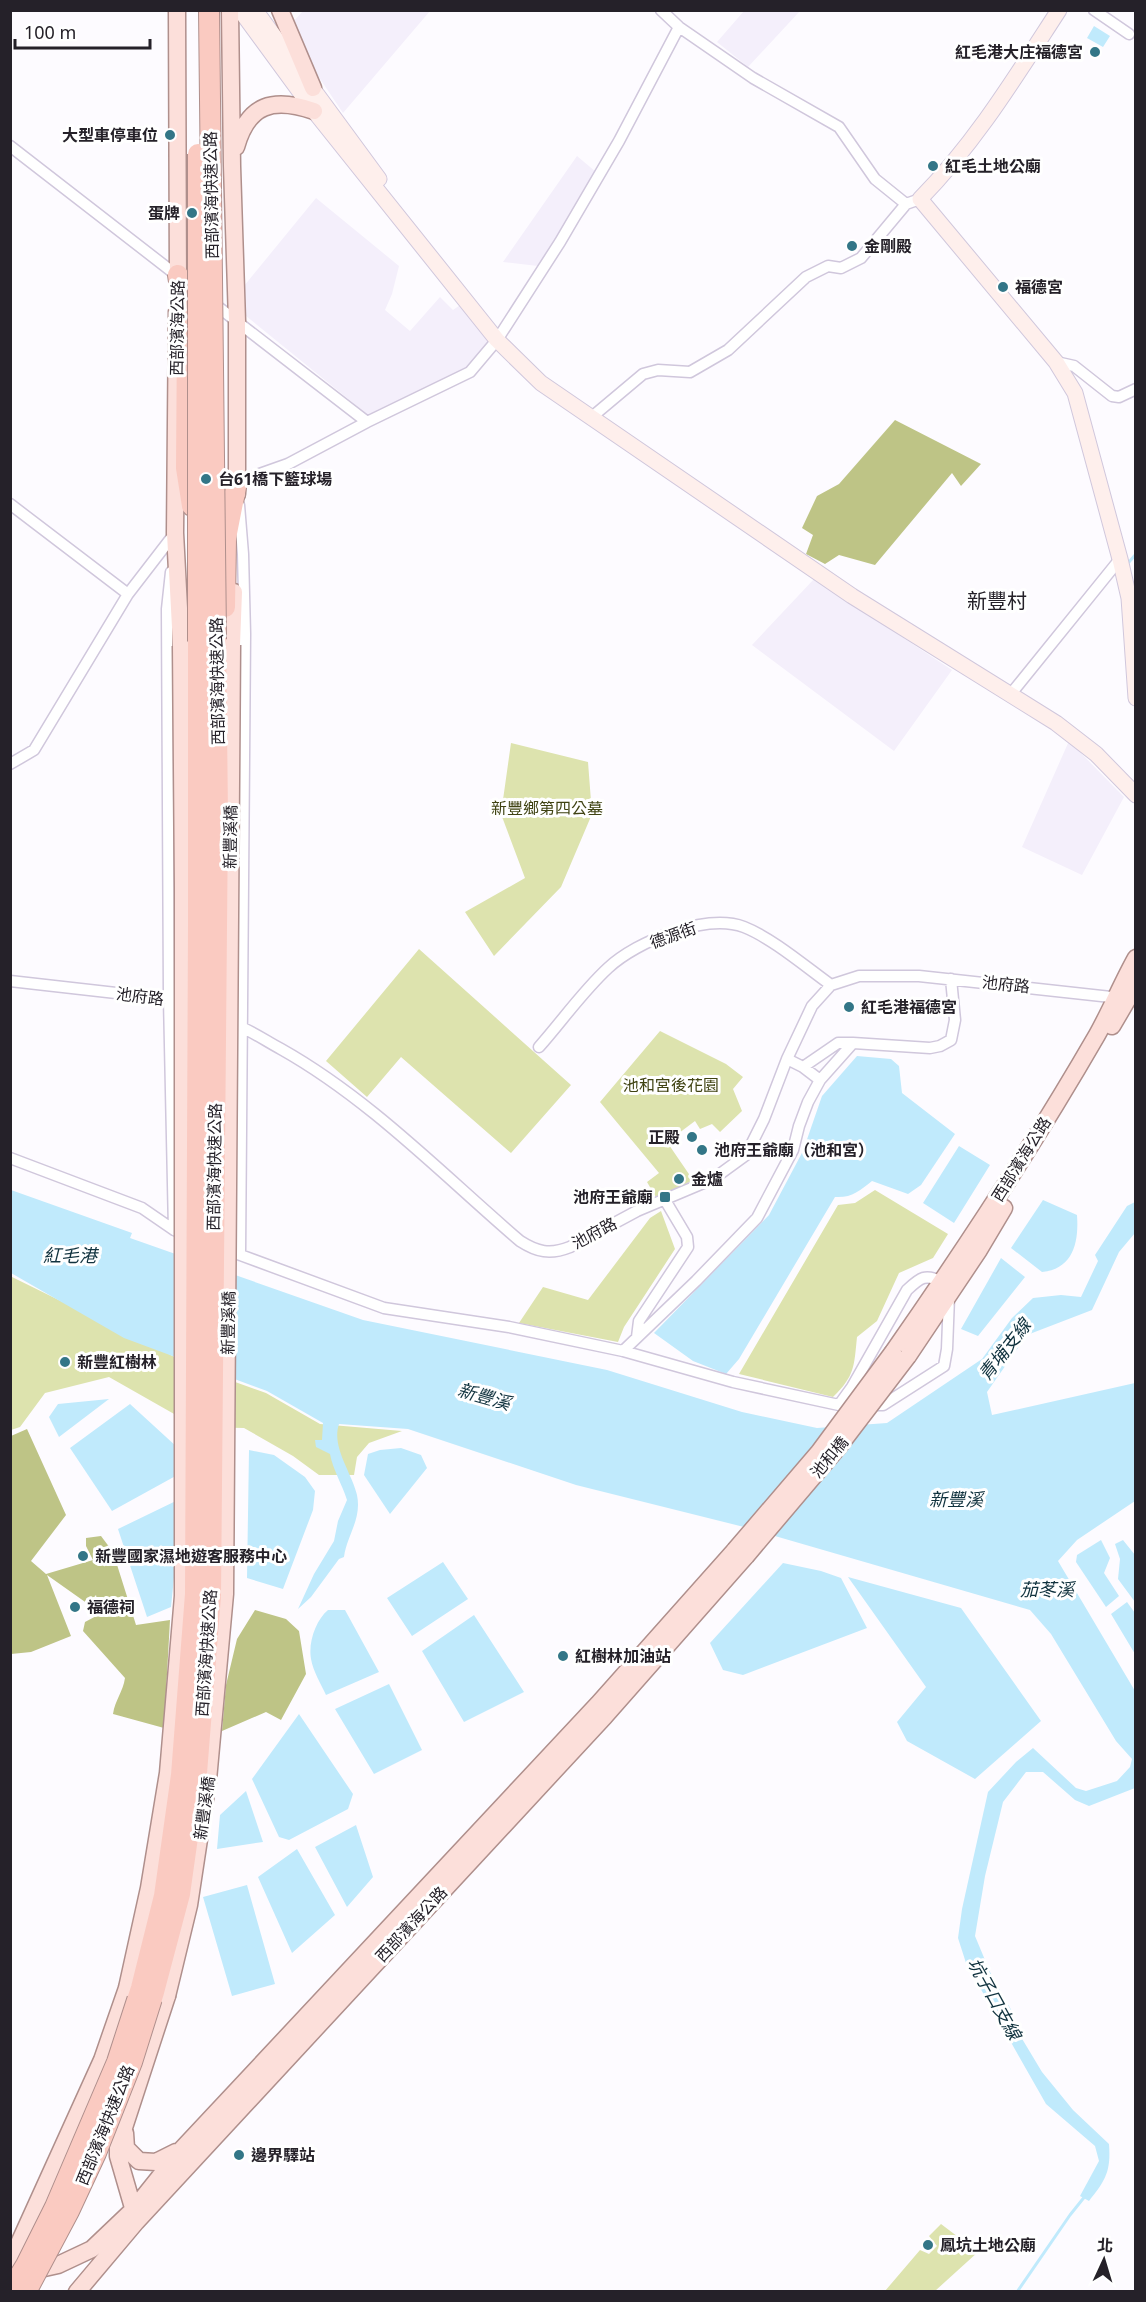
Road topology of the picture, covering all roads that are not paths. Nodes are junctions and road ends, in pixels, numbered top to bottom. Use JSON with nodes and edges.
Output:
{"nodes":[{"id":1,"x":176,"y":10,"type":"edge"},
{"id":2,"x":198,"y":10,"type":"edge"},
{"id":3,"x":209,"y":10,"type":"edge"},
{"id":4,"x":230,"y":10,"type":"edge"},
{"id":5,"x":240,"y":10,"type":"edge"},
{"id":6,"x":255,"y":10,"type":"edge"},
{"id":7,"x":280,"y":10,"type":"edge"},
{"id":8,"x":661,"y":10,"type":"edge"},
{"id":9,"x":1059,"y":10,"type":"edge"},
{"id":10,"x":1094,"y":10,"type":"edge"},
{"id":11,"x":679,"y":27,"type":"junction"},
{"id":12,"x":1129,"y":34,"type":"dead end"},
{"id":13,"x":314,"y":88,"type":"junction"},
{"id":14,"x":314,"y":111,"type":"junction"},
{"id":15,"x":10,"y":146,"type":"edge"},
{"id":16,"x":232,"y":166,"type":"junction"},
{"id":17,"x":913,"y":201,"type":"junction"},
{"id":18,"x":420,"y":242,"type":"junction"},
{"id":19,"x":178,"y":275,"type":"junction"},
{"id":20,"x":237,"y":321,"type":"junction"},
{"id":21,"x":497,"y":339,"type":"junction"},
{"id":22,"x":1056,"y":362,"type":"junction"},
{"id":23,"x":1136,"y":389,"type":"edge"},
{"id":24,"x":593,"y":416,"type":"junction"},
{"id":25,"x":367,"y":422,"type":"junction"},
{"id":26,"x":237,"y":482,"type":"junction"},
{"id":27,"x":10,"y":504,"type":"edge"},
{"id":28,"x":175,"y":533,"type":"junction"},
{"id":29,"x":198,"y":537,"type":"junction"},
{"id":30,"x":1120,"y":559,"type":"junction"},
{"id":31,"x":128,"y":594,"type":"junction"},
{"id":32,"x":1010,"y":695,"type":"junction"},
{"id":33,"x":1136,"y":698,"type":"edge"},
{"id":34,"x":10,"y":764,"type":"edge"},
{"id":35,"x":1136,"y":795,"type":"edge"},
{"id":36,"x":218,"y":816,"type":"junction"},
{"id":37,"x":1136,"y":958,"type":"edge"},
{"id":38,"x":951,"y":979,"type":"junction"},
{"id":39,"x":10,"y":981,"type":"edge"},
{"id":40,"x":831,"y":985,"type":"junction"},
{"id":41,"x":1129,"y":995,"type":"edge"},
{"id":42,"x":169,"y":999,"type":"junction"},
{"id":43,"x":242,"y":1028,"type":"junction"},
{"id":44,"x":853,"y":1044,"type":"junction"},
{"id":45,"x":539,"y":1047,"type":"dead end"},
{"id":46,"x":787,"y":1059,"type":"junction"},
{"id":47,"x":803,"y":1067,"type":"junction"},
{"id":48,"x":820,"y":1080,"type":"junction"},
{"id":49,"x":10,"y":1158,"type":"edge"},
{"id":50,"x":174,"y":1196,"type":"junction"},
{"id":51,"x":241,"y":1197,"type":"junction"},
{"id":52,"x":665,"y":1200,"type":"junction"},
{"id":53,"x":174,"y":1230,"type":"junction"},
{"id":54,"x":240,"y":1255,"type":"junction"},
{"id":55,"x":946,"y":1288,"type":"junction"},
{"id":56,"x":637,"y":1337,"type":"junction"},
{"id":57,"x":623,"y":1351,"type":"junction"},
{"id":58,"x":901,"y":1354,"type":"joint"},
{"id":59,"x":852,"y":1388,"type":"junction"},
{"id":60,"x":838,"y":1405,"type":"junction"},
{"id":61,"x":866,"y":1405,"type":"junction"},
{"id":62,"x":740,"y":1553,"type":"joint"},
{"id":63,"x":244,"y":2094,"type":"junction"},
{"id":64,"x":125,"y":2125,"type":"junction"},
{"id":65,"x":182,"y":2149,"type":"junction"},
{"id":66,"x":135,"y":2216,"type":"junction"},
{"id":67,"x":10,"y":2263,"type":"edge"},
{"id":68,"x":10,"y":2276,"type":"edge"},
{"id":69,"x":10,"y":2291,"type":"edge"},
{"id":70,"x":26,"y":2292,"type":"edge"},
{"id":71,"x":76,"y":2292,"type":"edge"}],
"edges":[{"from":1,"to":19,"type":"main road","name":"西部濱海公路"},
{"from":2,"to":29,"type":"highway","name":"西部濱海快速公路","bridge":true},
{"from":3,"to":36,"type":"highway","name":"西部濱海快速公路","bridge":true},
{"from":4,"to":16,"type":"main road"},
{"from":5,"to":14,"type":"street"},
{"from":6,"to":13,"type":"street"},
{"from":7,"to":13,"type":"main road"},
{"from":8,"to":11,"type":"street"},
{"from":9,"to":17,"type":"street"},
{"from":10,"to":12,"type":"street"},
{"from":11,"to":17,"type":"street"},
{"from":11,"to":21,"type":"street"},
{"from":13,"to":18,"type":"street"},
{"from":14,"to":16,"type":"main road"},
{"from":14,"to":18,"type":"street"},
{"from":15,"to":19,"type":"street"},
{"from":16,"to":20,"type":"main road"},
{"from":17,"to":22,"type":"street"},
{"from":17,"to":24,"type":"street"},
{"from":18,"to":21,"type":"street"},
{"from":19,"to":20,"type":"street"},
{"from":19,"to":28,"type":"main road","name":"西部濱海公路"},
{"from":19,"to":29,"type":"highway","bridge":true},
{"from":20,"to":25,"type":"street"},
{"from":20,"to":26,"type":"main road"},
{"from":21,"to":24,"type":"street"},
{"from":21,"to":25,"type":"street"},
{"from":22,"to":23,"type":"street"},
{"from":22,"to":30,"type":"street"},
{"from":24,"to":32,"type":"street"},
{"from":25,"to":26,"type":"street"},
{"from":26,"to":36,"type":"highway","bridge":true},
{"from":26,"to":43,"type":"street"},
{"from":26,"to":64,"type":"main road","name":"新豐溪橋","bridge":true},
{"from":27,"to":31,"type":"street"},
{"from":28,"to":31,"type":"street"},
{"from":28,"to":42,"type":"street"},
{"from":28,"to":67,"type":"main road","name":"西部濱海公路","bridge":true},
{"from":29,"to":69,"type":"highway","name":"西部濱海快速公路","bridge":true},
{"from":30,"to":32,"type":"street"},
{"from":30,"to":33,"type":"street"},
{"from":31,"to":34,"type":"street"},
{"from":32,"to":35,"type":"street"},
{"from":36,"to":70,"type":"highway","name":"西部濱海快速公路","bridge":true},
{"from":37,"to":41,"type":"main road","name":"西部濱海公路"},
{"from":38,"to":40,"type":"street","name":"池府路"},
{"from":38,"to":41,"type":"street","name":"池府路"},
{"from":38,"to":44,"type":"street"},
{"from":39,"to":42,"type":"street","name":"池府路"},
{"from":40,"to":45,"type":"street","name":"德源街"},
{"from":40,"to":46,"type":"street","name":"池府路"},
{"from":41,"to":55,"type":"main road","name":"西部濱海公路"},
{"from":42,"to":43,"type":"street","name":"池府路"},
{"from":42,"to":50,"type":"street"},
{"from":43,"to":51,"type":"street"},
{"from":43,"to":52,"type":"street","name":"池府路"},
{"from":44,"to":47,"type":"street"},
{"from":44,"to":48,"type":"street"},
{"from":46,"to":47,"type":"street"},
{"from":46,"to":52,"type":"street","name":"池府路"},
{"from":47,"to":48,"type":"street"},
{"from":48,"to":56,"type":"street"},
{"from":49,"to":53,"type":"street"},
{"from":50,"to":51,"type":"street"},
{"from":50,"to":53,"type":"street"},
{"from":51,"to":54,"type":"street"},
{"from":52,"to":56,"type":"street"},
{"from":53,"to":54,"type":"street"},
{"from":54,"to":57,"type":"street"},
{"from":55,"to":58,"type":"main road","name":"西部濱海公路"},
{"from":55,"to":59,"type":"street"},
{"from":55,"to":61,"type":"street"},
{"from":56,"to":57,"type":"street"},
{"from":57,"to":60,"type":"street"},
{"from":58,"to":62,"type":"main road","name":"池和橋","bridge":true},
{"from":59,"to":60,"type":"street"},
{"from":59,"to":61,"type":"street"},
{"from":60,"to":61,"type":"street"},
{"from":62,"to":63,"type":"main road","name":"西部濱海公路"},
{"from":63,"to":65,"type":"main road","name":"西部濱海公路"},
{"from":63,"to":66,"type":"main road","name":"西部濱海公路"},
{"from":64,"to":65,"type":"main road"},
{"from":64,"to":66,"type":"main road"},
{"from":65,"to":66,"type":"main road","name":"西部濱海公路"},
{"from":66,"to":68,"type":"main road","name":"西部濱海公路"},
{"from":66,"to":71,"type":"main road","name":"西部濱海公路"}]}
